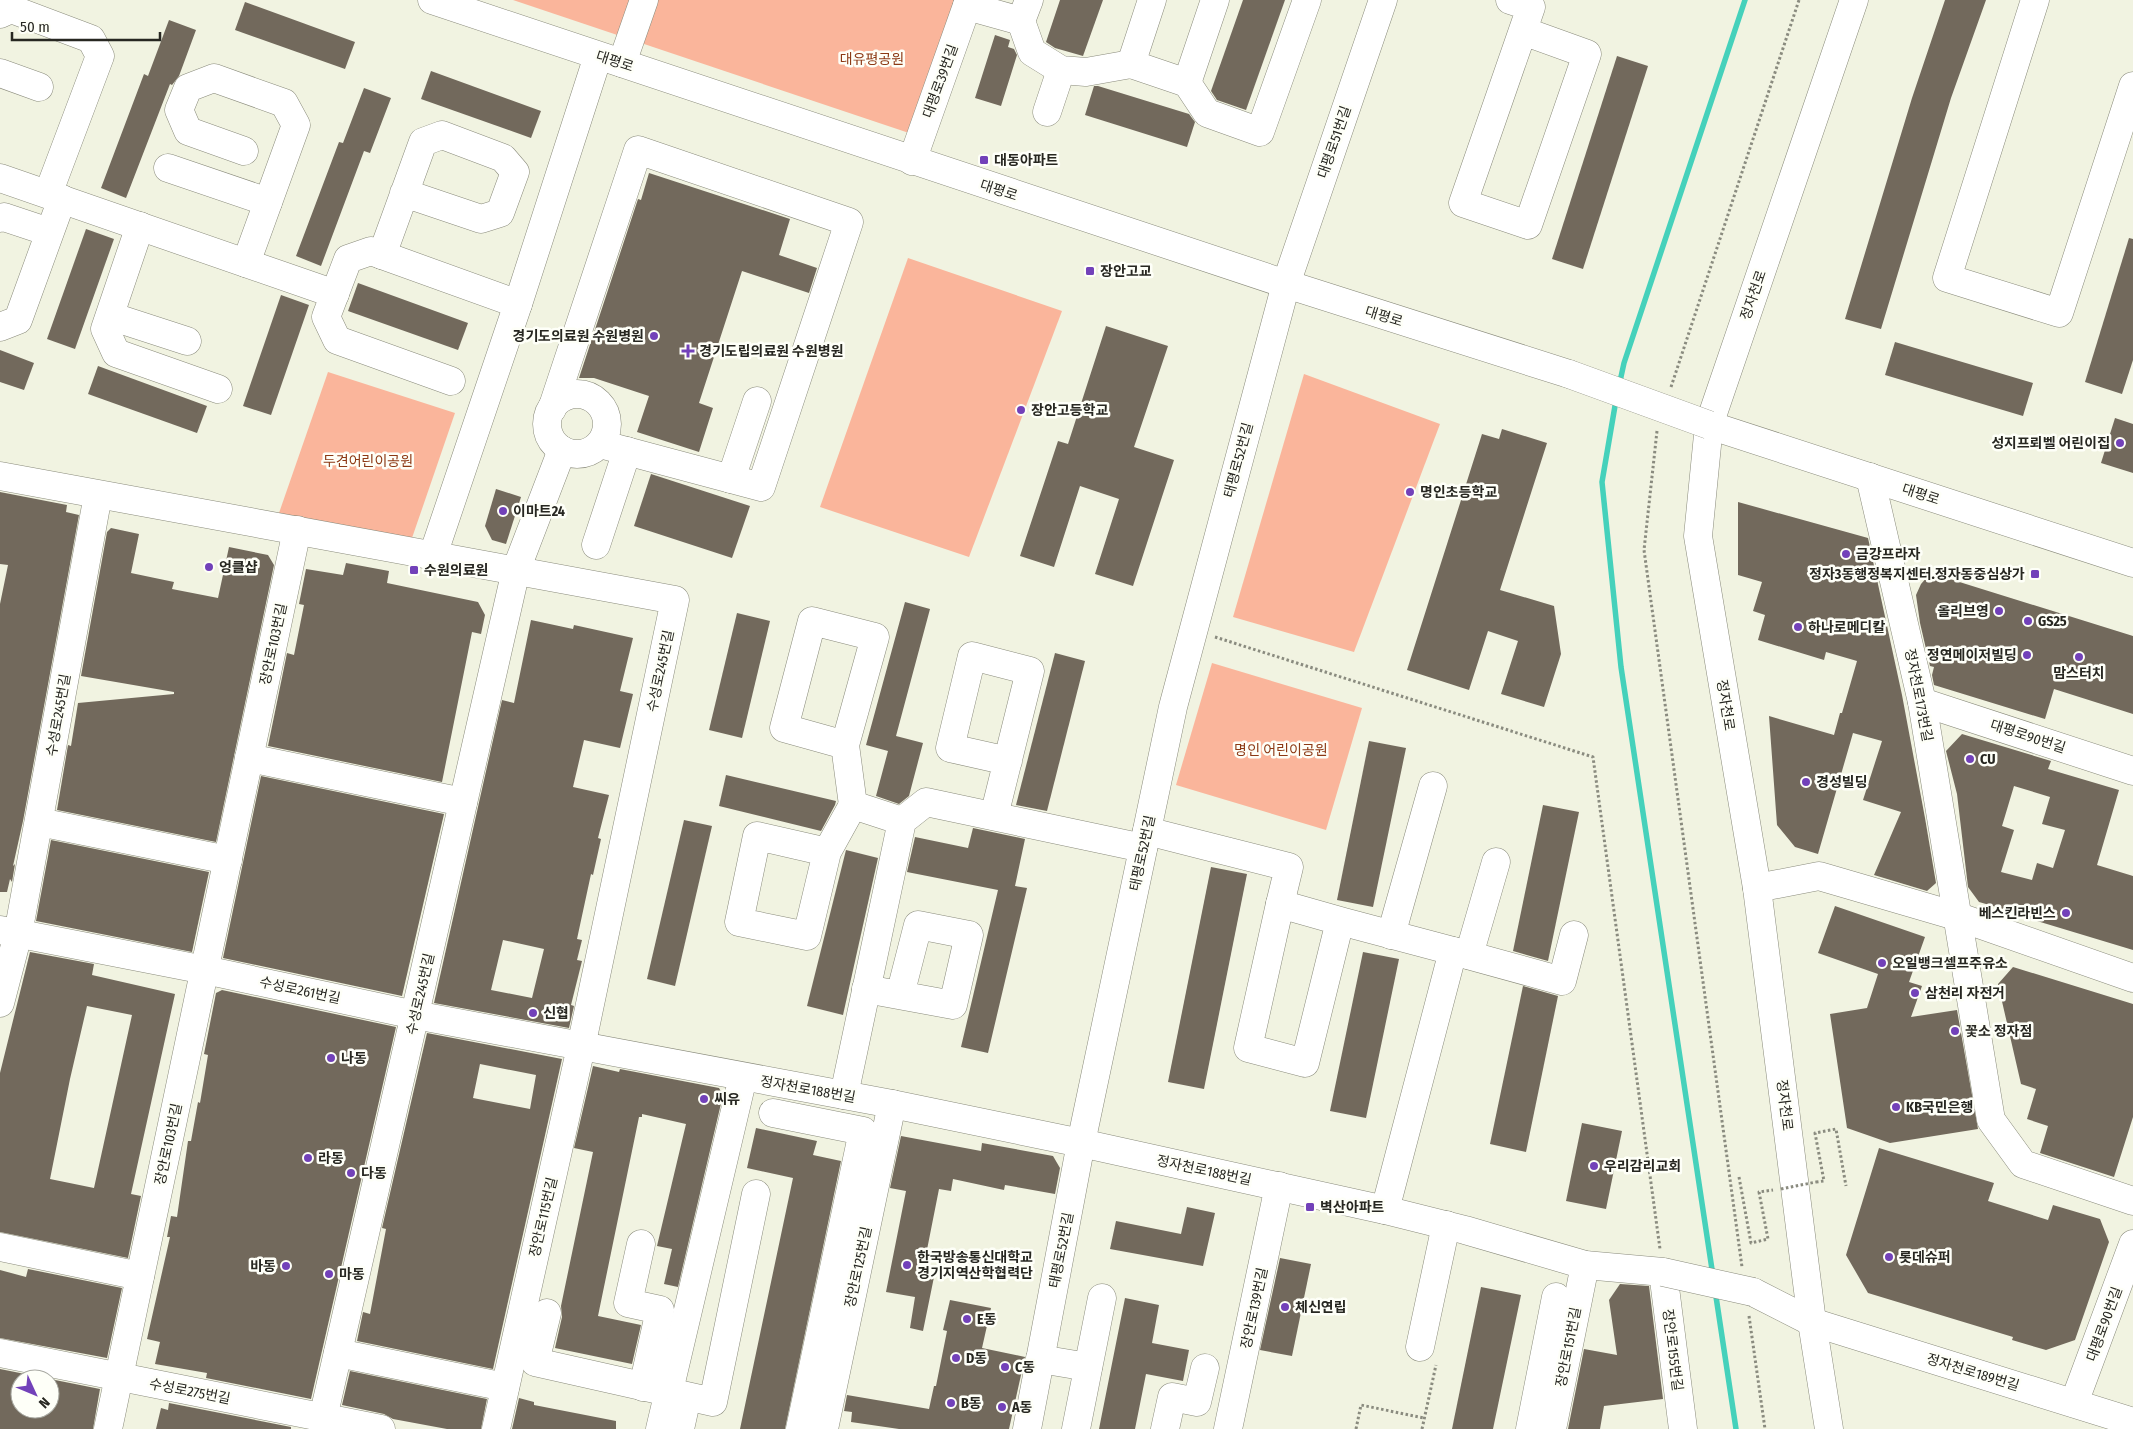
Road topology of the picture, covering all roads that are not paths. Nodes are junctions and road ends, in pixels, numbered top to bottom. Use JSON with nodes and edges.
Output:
{"nodes":[{"id":1,"x":432,"y":0,"type":"edge"},
{"id":2,"x":644,"y":0,"type":"edge"},
{"id":3,"x":1152,"y":0,"type":"edge"},
{"id":4,"x":1215,"y":0,"type":"edge"},
{"id":5,"x":1306,"y":0,"type":"edge"},
{"id":6,"x":1383,"y":0,"type":"edge"},
{"id":7,"x":1854,"y":0,"type":"edge"},
{"id":8,"x":2035,"y":0,"type":"edge"},
{"id":9,"x":968,"y":3,"type":"edge"},
{"id":10,"x":1025,"y":10,"type":"edge"},
{"id":11,"x":1524,"y":10,"type":"edge"},
{"id":12,"x":0,"y":14,"type":"edge"},
{"id":13,"x":610,"y":59,"type":"junction"},
{"id":14,"x":1130,"y":64,"type":"junction"},
{"id":15,"x":1061,"y":70,"type":"junction"},
{"id":16,"x":0,"y":73,"type":"edge"},
{"id":17,"x":1187,"y":83,"type":"junction"},
{"id":18,"x":2133,"y":86,"type":"edge"},
{"id":19,"x":39,"y":87,"type":"dead end"},
{"id":20,"x":1047,"y":112,"type":"dead end"},
{"id":21,"x":244,"y":151,"type":"dead end"},
{"id":22,"x":912,"y":161,"type":"junction"},
{"id":23,"x":168,"y":168,"type":"dead end"},
{"id":24,"x":0,"y":178,"type":"edge"},
{"id":25,"x":404,"y":193,"type":"dead end"},
{"id":26,"x":55,"y":197,"type":"junction"},
{"id":27,"x":268,"y":202,"type":"junction"},
{"id":28,"x":0,"y":218,"type":"edge"},
{"id":29,"x":140,"y":226,"type":"junction"},
{"id":30,"x":50,"y":232,"type":"junction"},
{"id":31,"x":382,"y":255,"type":"junction"},
{"id":32,"x":246,"y":263,"type":"junction"},
{"id":33,"x":1286,"y":284,"type":"junction"},
{"id":34,"x":335,"y":294,"type":"junction"},
{"id":35,"x":518,"y":304,"type":"junction"},
{"id":36,"x":110,"y":316,"type":"junction"},
{"id":37,"x":0,"y":327,"type":"edge"},
{"id":38,"x":187,"y":341,"type":"dead end"},
{"id":39,"x":451,"y":381,"type":"dead end"},
{"id":40,"x":218,"y":389,"type":"dead end"},
{"id":41,"x":757,"y":401,"type":"dead end"},
{"id":42,"x":552,"y":410,"type":"junction"},
{"id":43,"x":1709,"y":425,"type":"junction"},
{"id":44,"x":600,"y":444,"type":"junction"},
{"id":45,"x":562,"y":450,"type":"junction"},
{"id":46,"x":627,"y":451,"type":"junction"},
{"id":47,"x":0,"y":476,"type":"edge"},
{"id":48,"x":1870,"y":477,"type":"junction"},
{"id":49,"x":731,"y":479,"type":"junction"},
{"id":50,"x":98,"y":496,"type":"junction"},
{"id":51,"x":296,"y":530,"type":"junction"},
{"id":52,"x":596,"y":545,"type":"dead end"},
{"id":53,"x":433,"y":555,"type":"junction"},
{"id":54,"x":2133,"y":563,"type":"edge"},
{"id":55,"x":516,"y":570,"type":"junction"},
{"id":56,"x":1922,"y":702,"type":"junction"},
{"id":57,"x":845,"y":745,"type":"junction"},
{"id":58,"x":249,"y":758,"type":"junction"},
{"id":59,"x":1008,"y":761,"type":"dead end"},
{"id":60,"x":2133,"y":771,"type":"edge"},
{"id":61,"x":1433,"y":786,"type":"dead end"},
{"id":62,"x":463,"y":802,"type":"junction"},
{"id":63,"x":853,"y":805,"type":"junction"},
{"id":64,"x":994,"y":816,"type":"junction"},
{"id":65,"x":902,"y":821,"type":"junction"},
{"id":66,"x":39,"y":822,"type":"junction"},
{"id":67,"x":1145,"y":839,"type":"junction"},
{"id":68,"x":827,"y":852,"type":"dead end"},
{"id":69,"x":228,"y":860,"type":"junction"},
{"id":70,"x":1496,"y":862,"type":"dead end"},
{"id":71,"x":1757,"y":888,"type":"junction"},
{"id":72,"x":1280,"y":904,"type":"junction"},
{"id":73,"x":1956,"y":916,"type":"junction"},
{"id":74,"x":1340,"y":921,"type":"junction"},
{"id":75,"x":9,"y":932,"type":"edge"},
{"id":76,"x":1392,"y":935,"type":"junction"},
{"id":77,"x":1574,"y":935,"type":"dead end"},
{"id":78,"x":1461,"y":953,"type":"junction"},
{"id":79,"x":205,"y":970,"type":"junction"},
{"id":80,"x":2133,"y":978,"type":"edge"},
{"id":81,"x":866,"y":989,"type":"junction"},
{"id":82,"x":900,"y":995,"type":"dead end"},
{"id":83,"x":0,"y":1003,"type":"edge"},
{"id":84,"x":415,"y":1015,"type":"junction"},
{"id":85,"x":581,"y":1047,"type":"junction"},
{"id":86,"x":742,"y":1077,"type":"junction"},
{"id":87,"x":844,"y":1095,"type":"junction"},
{"id":88,"x":892,"y":1104,"type":"junction"},
{"id":89,"x":773,"y":1113,"type":"dead end"},
{"id":90,"x":1081,"y":1143,"type":"junction"},
{"id":91,"x":1279,"y":1186,"type":"junction"},
{"id":92,"x":756,"y":1194,"type":"dead end"},
{"id":93,"x":2133,"y":1201,"type":"edge"},
{"id":94,"x":1384,"y":1210,"type":"junction"},
{"id":95,"x":1446,"y":1225,"type":"junction"},
{"id":96,"x":641,"y":1244,"type":"dead end"},
{"id":97,"x":2133,"y":1244,"type":"edge"},
{"id":98,"x":0,"y":1247,"type":"edge"},
{"id":99,"x":700,"y":1260,"type":"junction"},
{"id":100,"x":1585,"y":1265,"type":"junction"},
{"id":101,"x":740,"y":1268,"type":"junction"},
{"id":102,"x":1663,"y":1272,"type":"junction"},
{"id":103,"x":140,"y":1276,"type":"junction"},
{"id":104,"x":1556,"y":1297,"type":"dead end"},
{"id":105,"x":1102,"y":1298,"type":"dead end"},
{"id":106,"x":547,"y":1313,"type":"dead end"},
{"id":107,"x":1812,"y":1322,"type":"junction"},
{"id":108,"x":1420,"y":1348,"type":"dead end"},
{"id":109,"x":0,"y":1352,"type":"edge"},
{"id":110,"x":338,"y":1353,"type":"junction"},
{"id":111,"x":1040,"y":1359,"type":"junction"},
{"id":112,"x":1088,"y":1367,"type":"junction"},
{"id":113,"x":1205,"y":1368,"type":"dead end"},
{"id":114,"x":119,"y":1377,"type":"junction"},
{"id":115,"x":505,"y":1387,"type":"junction"},
{"id":116,"x":666,"y":1392,"type":"junction"},
{"id":117,"x":2074,"y":1403,"type":"junction"},
{"id":118,"x":323,"y":1418,"type":"junction"},
{"id":119,"x":2133,"y":1422,"type":"edge"},
{"id":120,"x":108,"y":1429,"type":"edge"},
{"id":121,"x":381,"y":1429,"type":"edge"},
{"id":122,"x":496,"y":1429,"type":"edge"},
{"id":123,"x":660,"y":1429,"type":"edge"},
{"id":124,"x":680,"y":1429,"type":"edge"},
{"id":125,"x":800,"y":1429,"type":"edge"},
{"id":126,"x":824,"y":1429,"type":"edge"},
{"id":127,"x":1027,"y":1429,"type":"edge"},
{"id":128,"x":1076,"y":1429,"type":"edge"},
{"id":129,"x":1165,"y":1429,"type":"edge"},
{"id":130,"x":1228,"y":1429,"type":"edge"},
{"id":131,"x":1530,"y":1429,"type":"edge"},
{"id":132,"x":1552,"y":1429,"type":"edge"},
{"id":133,"x":1683,"y":1429,"type":"edge"},
{"id":134,"x":1829,"y":1429,"type":"edge"}],
"edges":[{"from":1,"to":13,"type":"street","name":"대평로"},
{"from":2,"to":13,"type":"street"},
{"from":3,"to":14,"type":"street"},
{"from":4,"to":17,"type":"street"},
{"from":5,"to":17,"type":"street"},
{"from":6,"to":33,"type":"street","name":"대평로51번길"},
{"from":7,"to":43,"type":"street","name":"정자천로"},
{"from":8,"to":18,"type":"street"},
{"from":9,"to":10,"type":"street"},
{"from":9,"to":22,"type":"street","name":"대평로39번길"},
{"from":10,"to":15,"type":"street"},
{"from":11,"to":11,"type":"street"},
{"from":12,"to":26,"type":"street"},
{"from":13,"to":22,"type":"street","name":"대평로"},
{"from":13,"to":35,"type":"street"},
{"from":14,"to":15,"type":"street"},
{"from":14,"to":17,"type":"street"},
{"from":15,"to":20,"type":"street"},
{"from":16,"to":19,"type":"street"},
{"from":21,"to":27,"type":"street"},
{"from":22,"to":33,"type":"street","name":"대평로"},
{"from":23,"to":27,"type":"street"},
{"from":24,"to":26,"type":"street"},
{"from":25,"to":31,"type":"street"},
{"from":26,"to":29,"type":"street"},
{"from":26,"to":30,"type":"street"},
{"from":27,"to":32,"type":"street"},
{"from":28,"to":30,"type":"street"},
{"from":29,"to":32,"type":"street"},
{"from":29,"to":36,"type":"street"},
{"from":30,"to":37,"type":"street"},
{"from":31,"to":34,"type":"street"},
{"from":31,"to":35,"type":"street"},
{"from":32,"to":34,"type":"street"},
{"from":33,"to":43,"type":"street","name":"대평로","bridge":true},
{"from":33,"to":67,"type":"street","name":"태평로52번길"},
{"from":34,"to":39,"type":"street"},
{"from":35,"to":53,"type":"street"},
{"from":36,"to":38,"type":"street"},
{"from":36,"to":40,"type":"street"},
{"from":41,"to":49,"type":"street"},
{"from":42,"to":44,"type":"street"},
{"from":42,"to":45,"type":"street"},
{"from":42,"to":49,"type":"street"},
{"from":43,"to":48,"type":"street","name":"대평로"},
{"from":43,"to":71,"type":"street","name":"정자천로"},
{"from":44,"to":45,"type":"street"},
{"from":44,"to":46,"type":"street"},
{"from":45,"to":55,"type":"street"},
{"from":46,"to":49,"type":"street"},
{"from":46,"to":52,"type":"street"},
{"from":47,"to":50,"type":"street","name":"수성로245번길"},
{"from":48,"to":54,"type":"street","name":"대평로"},
{"from":48,"to":56,"type":"street","name":"정자천로173번길"},
{"from":50,"to":51,"type":"street","name":"수성로245번길"},
{"from":50,"to":66,"type":"street","name":"수성로245번길"},
{"from":51,"to":53,"type":"street","name":"수성로245번길"},
{"from":51,"to":58,"type":"street","name":"장안로103번길"},
{"from":53,"to":55,"type":"street","name":"수성로245번길"},
{"from":55,"to":62,"type":"street","name":"수성로245번길"},
{"from":55,"to":85,"type":"street","name":"수성로245번길"},
{"from":56,"to":60,"type":"street","name":"대평로90번길"},
{"from":56,"to":73,"type":"street","name":"정자천로173번길"},
{"from":57,"to":57,"type":"street"},
{"from":57,"to":63,"type":"street"},
{"from":58,"to":62,"type":"street"},
{"from":58,"to":69,"type":"street","name":"장안로103번길"},
{"from":59,"to":64,"type":"street"},
{"from":61,"to":76,"type":"street"},
{"from":62,"to":84,"type":"street","name":"수성로245번길"},
{"from":63,"to":65,"type":"street"},
{"from":63,"to":68,"type":"street"},
{"from":64,"to":65,"type":"street"},
{"from":64,"to":67,"type":"street"},
{"from":65,"to":81,"type":"street"},
{"from":66,"to":69,"type":"street"},
{"from":66,"to":75,"type":"street","name":"수성로245번길"},
{"from":67,"to":72,"type":"street"},
{"from":67,"to":90,"type":"street","name":"태평로52번길"},
{"from":69,"to":79,"type":"street","name":"장안로103번길"},
{"from":70,"to":78,"type":"street"},
{"from":71,"to":73,"type":"street"},
{"from":71,"to":107,"type":"street","name":"정자천로"},
{"from":72,"to":74,"type":"street"},
{"from":72,"to":74,"type":"street"},
{"from":73,"to":80,"type":"street"},
{"from":73,"to":93,"type":"street","name":"정자천로173번길"},
{"from":74,"to":76,"type":"street"},
{"from":75,"to":79,"type":"street","name":"수성로261번길"},
{"from":75,"to":83,"type":"street"},
{"from":76,"to":78,"type":"street"},
{"from":77,"to":78,"type":"street"},
{"from":78,"to":94,"type":"street"},
{"from":79,"to":84,"type":"street","name":"수성로261번길"},
{"from":79,"to":103,"type":"street","name":"장안로103번길"},
{"from":81,"to":82,"type":"street"},
{"from":81,"to":87,"type":"street"},
{"from":84,"to":85,"type":"street","name":"수성로261번길"},
{"from":84,"to":110,"type":"street","name":"수성로245번길"},
{"from":85,"to":86,"type":"street","name":"정자천로188번길"},
{"from":85,"to":115,"type":"street","name":"장안로115번길"},
{"from":86,"to":87,"type":"street","name":"정자천로188번길"},
{"from":86,"to":99,"type":"street","name":"정자천로188번길"},
{"from":87,"to":88,"type":"street","name":"정자천로188번길"},
{"from":88,"to":90,"type":"street","name":"정자천로188번길"},
{"from":88,"to":126,"type":"street","name":"장안로125번길"},
{"from":89,"to":125,"type":"street"},
{"from":90,"to":91,"type":"street","name":"정자천로188번길"},
{"from":90,"to":111,"type":"street","name":"태평로52번길"},
{"from":91,"to":94,"type":"street","name":"정자천로188번길"},
{"from":91,"to":130,"type":"street","name":"장안로139번길"},
{"from":92,"to":101,"type":"street"},
{"from":94,"to":95,"type":"street","name":"정자천로188번길"},
{"from":95,"to":100,"type":"street","name":"정자천로188번길"},
{"from":95,"to":108,"type":"street"},
{"from":96,"to":116,"type":"street"},
{"from":97,"to":117,"type":"street","name":"대평로90번길"},
{"from":98,"to":103,"type":"street"},
{"from":99,"to":101,"type":"street"},
{"from":99,"to":116,"type":"street","name":"정자천로188번길"},
{"from":100,"to":102,"type":"street","name":"정자천로188번길"},
{"from":100,"to":132,"type":"street","name":"장안로151번길"},
{"from":101,"to":116,"type":"street"},
{"from":102,"to":107,"type":"street","name":"정자천로188번길","bridge":true},
{"from":102,"to":133,"type":"street","name":"장안로155번길"},
{"from":103,"to":114,"type":"street","name":"장안로103번길"},
{"from":104,"to":131,"type":"street"},
{"from":105,"to":112,"type":"street"},
{"from":106,"to":116,"type":"street"},
{"from":107,"to":117,"type":"street","name":"정자천로189번길"},
{"from":107,"to":134,"type":"street","name":"정자천로"},
{"from":109,"to":114,"type":"street","name":"수성로275번길"},
{"from":110,"to":115,"type":"street"},
{"from":110,"to":118,"type":"street","name":"수성로245번길"},
{"from":111,"to":112,"type":"street"},
{"from":111,"to":127,"type":"street","name":"태평로52번길"},
{"from":112,"to":128,"type":"street"},
{"from":113,"to":129,"type":"street"},
{"from":114,"to":118,"type":"street","name":"수성로275번길"},
{"from":114,"to":120,"type":"street","name":"장안로103번길"},
{"from":115,"to":122,"type":"street","name":"장안로115번길"},
{"from":116,"to":123,"type":"street","name":"정자천로188번길"},
{"from":116,"to":124,"type":"street"},
{"from":117,"to":119,"type":"street","name":"정자천로189번길"},
{"from":118,"to":121,"type":"street","name":"수성로275번길"}]}
